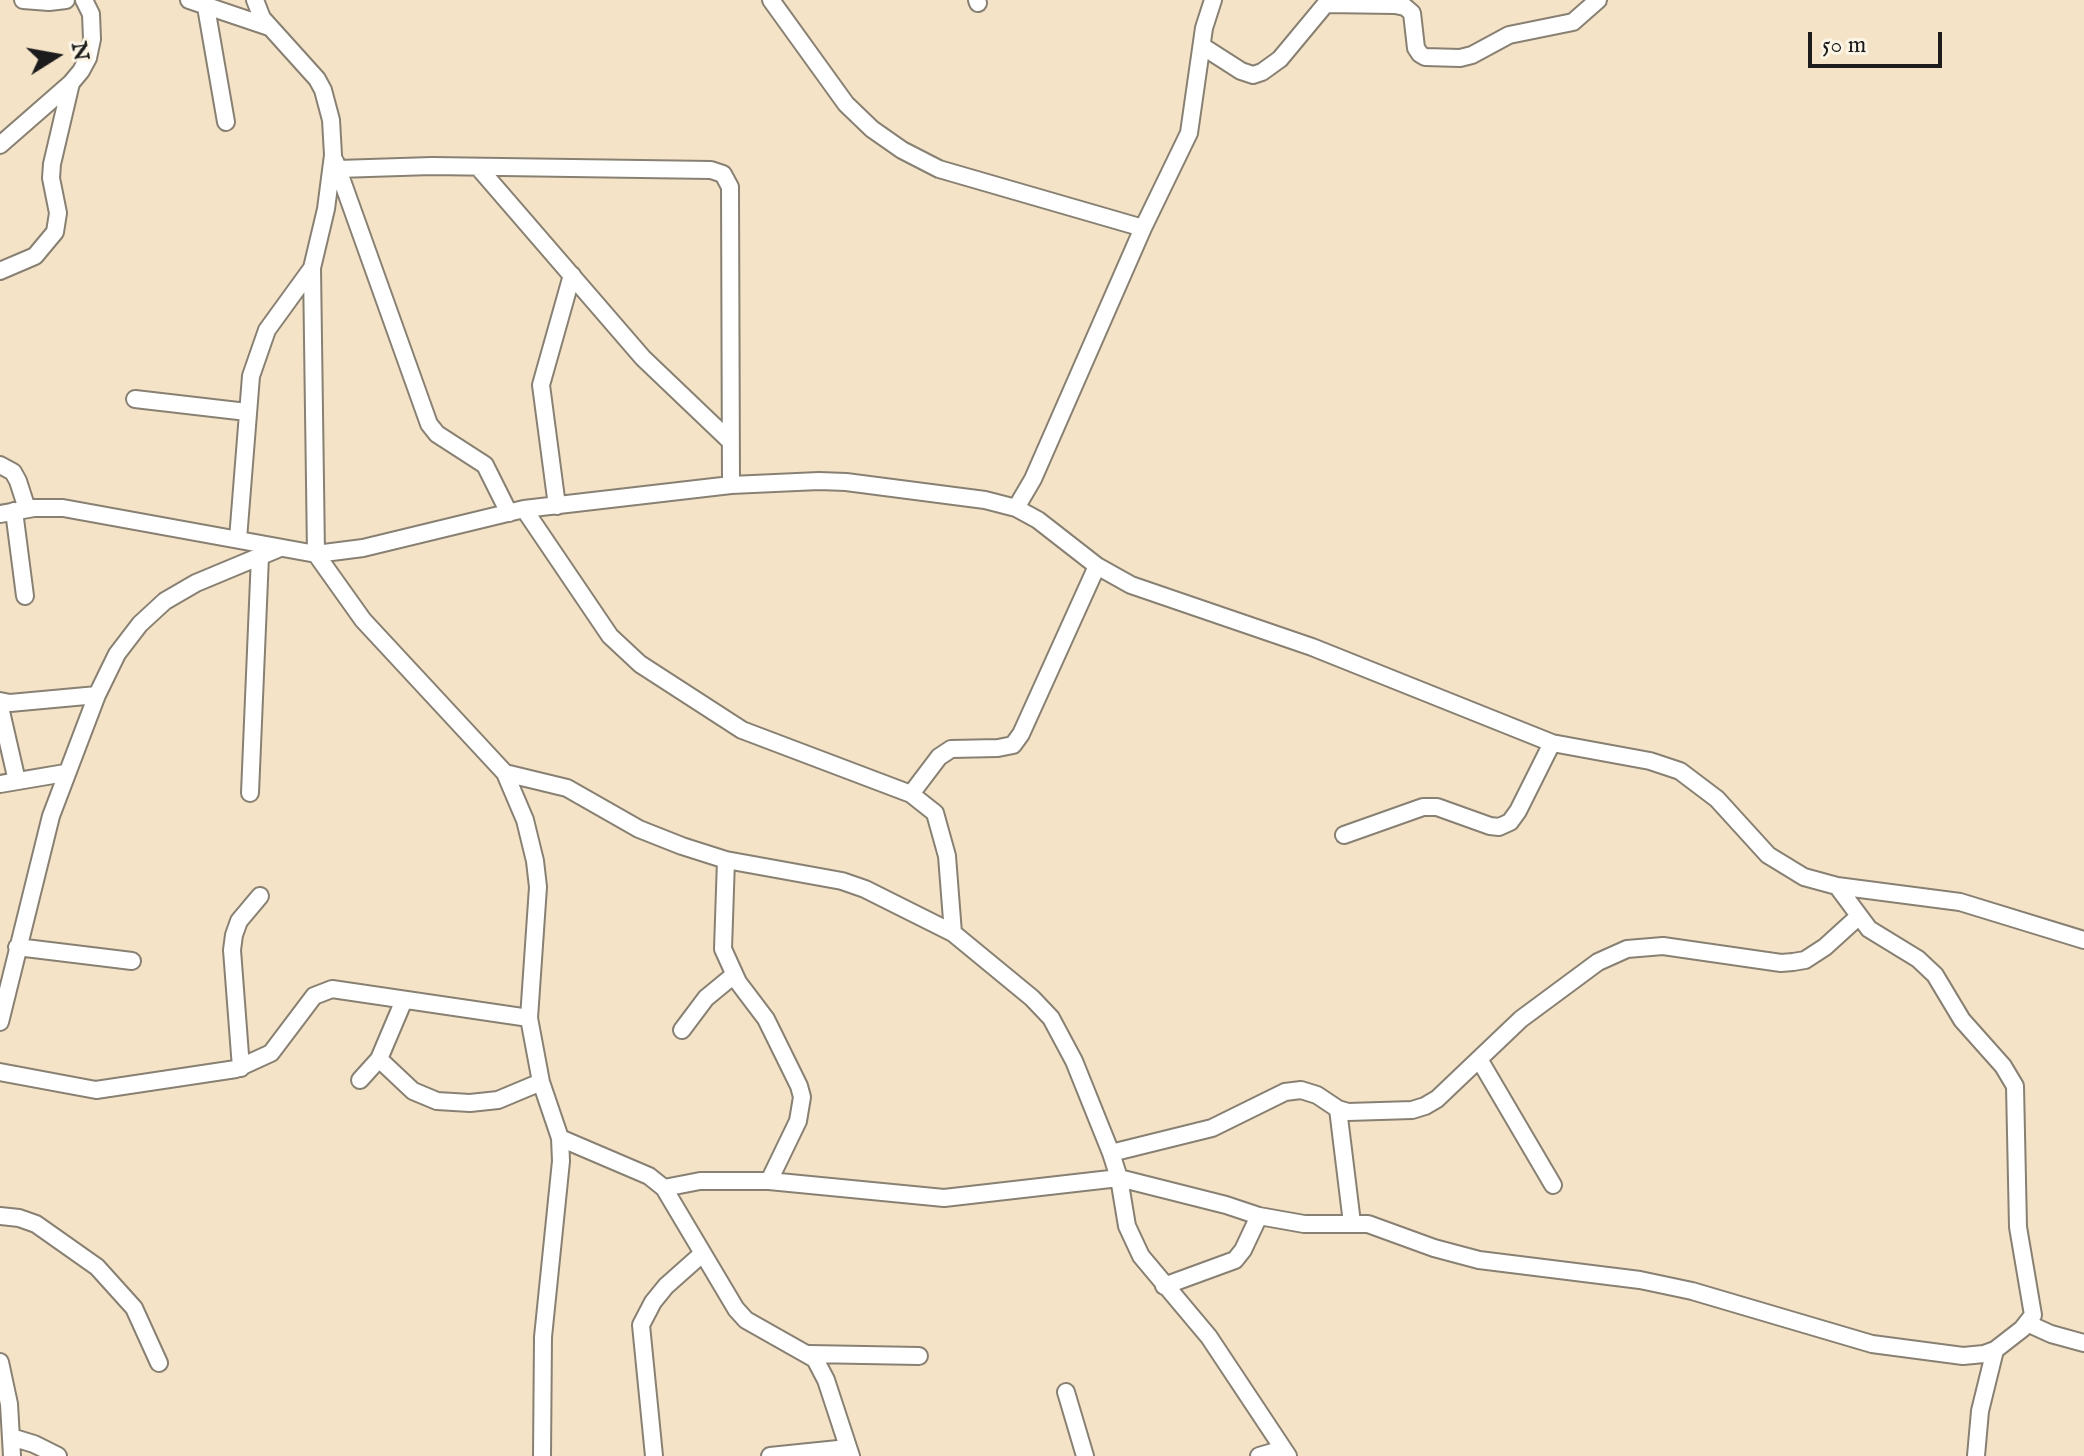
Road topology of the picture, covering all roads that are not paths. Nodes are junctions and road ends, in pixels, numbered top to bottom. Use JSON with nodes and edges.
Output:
{"nodes":[{"id":1,"x":27,"y":0,"type":"edge"},
{"id":2,"x":66,"y":0,"type":"edge"},
{"id":3,"x":84,"y":0,"type":"edge"},
{"id":4,"x":189,"y":0,"type":"edge"},
{"id":5,"x":255,"y":0,"type":"edge"},
{"id":6,"x":771,"y":0,"type":"edge"},
{"id":7,"x":1213,"y":0,"type":"edge"},
{"id":8,"x":1598,"y":0,"type":"edge"},
{"id":9,"x":1328,"y":2,"type":"edge"},
{"id":10,"x":206,"y":7,"type":"junction"},
{"id":11,"x":271,"y":27,"type":"junction"},
{"id":12,"x":1202,"y":46,"type":"junction"},
{"id":13,"x":71,"y":83,"type":"junction"},
{"id":14,"x":226,"y":122,"type":"dead end"},
{"id":15,"x":0,"y":145,"type":"edge"},
{"id":16,"x":336,"y":162,"type":"junction"},
{"id":17,"x":478,"y":167,"type":"junction"},
{"id":18,"x":1143,"y":228,"type":"junction"},
{"id":19,"x":312,"y":268,"type":"junction"},
{"id":20,"x":0,"y":271,"type":"edge"},
{"id":21,"x":572,"y":275,"type":"junction"},
{"id":22,"x":135,"y":399,"type":"dead end"},
{"id":23,"x":247,"y":412,"type":"junction"},
{"id":24,"x":731,"y":442,"type":"junction"},
{"id":25,"x":0,"y":465,"type":"edge"},
{"id":26,"x":731,"y":485,"type":"junction"},
{"id":27,"x":557,"y":506,"type":"junction"},
{"id":28,"x":1016,"y":508,"type":"junction"},
{"id":29,"x":14,"y":511,"type":"edge"},
{"id":30,"x":516,"y":511,"type":"junction"},
{"id":31,"x":238,"y":539,"type":"junction"},
{"id":32,"x":282,"y":547,"type":"junction"},
{"id":33,"x":316,"y":554,"type":"junction"},
{"id":34,"x":260,"y":556,"type":"junction"},
{"id":35,"x":1097,"y":566,"type":"junction"},
{"id":36,"x":25,"y":596,"type":"dead end"},
{"id":37,"x":97,"y":695,"type":"junction"},
{"id":38,"x":0,"y":704,"type":"edge"},
{"id":39,"x":1552,"y":743,"type":"junction"},
{"id":40,"x":65,"y":773,"type":"junction"},
{"id":41,"x":505,"y":773,"type":"junction"},
{"id":42,"x":17,"y":781,"type":"junction"},
{"id":43,"x":0,"y":784,"type":"edge"},
{"id":44,"x":250,"y":793,"type":"dead end"},
{"id":45,"x":911,"y":794,"type":"junction"},
{"id":46,"x":1344,"y":835,"type":"dead end"},
{"id":47,"x":726,"y":860,"type":"junction"},
{"id":48,"x":1837,"y":886,"type":"junction"},
{"id":49,"x":260,"y":896,"type":"dead end"},
{"id":50,"x":1858,"y":917,"type":"junction"},
{"id":51,"x":953,"y":933,"type":"junction"},
{"id":52,"x":2084,"y":940,"type":"edge"},
{"id":53,"x":17,"y":947,"type":"junction"},
{"id":54,"x":132,"y":961,"type":"dead end"},
{"id":55,"x":734,"y":975,"type":"junction"},
{"id":56,"x":404,"y":1000,"type":"junction"},
{"id":57,"x":529,"y":1018,"type":"junction"},
{"id":58,"x":0,"y":1022,"type":"edge"},
{"id":59,"x":682,"y":1030,"type":"dead end"},
{"id":60,"x":379,"y":1059,"type":"junction"},
{"id":61,"x":1479,"y":1059,"type":"junction"},
{"id":62,"x":241,"y":1068,"type":"junction"},
{"id":63,"x":0,"y":1072,"type":"edge"},
{"id":64,"x":360,"y":1080,"type":"dead end"},
{"id":65,"x":541,"y":1082,"type":"junction"},
{"id":66,"x":1338,"y":1109,"type":"junction"},
{"id":67,"x":560,"y":1138,"type":"junction"},
{"id":68,"x":1111,"y":1153,"type":"junction"},
{"id":69,"x":1119,"y":1178,"type":"junction"},
{"id":70,"x":769,"y":1181,"type":"junction"},
{"id":71,"x":1553,"y":1185,"type":"dead end"},
{"id":72,"x":664,"y":1188,"type":"junction"},
{"id":73,"x":0,"y":1216,"type":"edge"},
{"id":74,"x":1259,"y":1216,"type":"junction"},
{"id":75,"x":1352,"y":1223,"type":"junction"},
{"id":76,"x":702,"y":1254,"type":"junction"},
{"id":77,"x":1164,"y":1286,"type":"junction"},
{"id":78,"x":2029,"y":1324,"type":"junction"},
{"id":79,"x":2084,"y":1343,"type":"edge"},
{"id":80,"x":1995,"y":1350,"type":"junction"},
{"id":81,"x":809,"y":1354,"type":"junction"},
{"id":82,"x":919,"y":1356,"type":"dead end"},
{"id":83,"x":0,"y":1362,"type":"edge"},
{"id":84,"x":159,"y":1363,"type":"dead end"},
{"id":85,"x":1066,"y":1392,"type":"dead end"},
{"id":86,"x":11,"y":1437,"type":"junction"},
{"id":87,"x":850,"y":1452,"type":"edge"},
{"id":88,"x":1286,"y":1452,"type":"edge"},
{"id":89,"x":12,"y":1456,"type":"edge"},
{"id":90,"x":58,"y":1456,"type":"edge"},
{"id":91,"x":542,"y":1456,"type":"edge"},
{"id":92,"x":654,"y":1456,"type":"edge"},
{"id":93,"x":770,"y":1456,"type":"edge"},
{"id":94,"x":1085,"y":1456,"type":"edge"},
{"id":95,"x":1259,"y":1456,"type":"edge"},
{"id":96,"x":1976,"y":1456,"type":"edge"}],
"edges":[{"from":1,"to":2,"type":"street"},
{"from":3,"to":13,"type":"street"},
{"from":4,"to":10,"type":"street"},
{"from":5,"to":11,"type":"street"},
{"from":6,"to":18,"type":"street"},
{"from":7,"to":12,"type":"street"},
{"from":8,"to":9,"type":"street"},
{"from":9,"to":12,"type":"street"},
{"from":10,"to":11,"type":"street"},
{"from":10,"to":14,"type":"street"},
{"from":11,"to":16,"type":"street"},
{"from":12,"to":18,"type":"street"},
{"from":13,"to":15,"type":"street"},
{"from":13,"to":20,"type":"street"},
{"from":16,"to":17,"type":"street"},
{"from":16,"to":19,"type":"street"},
{"from":16,"to":30,"type":"street"},
{"from":17,"to":21,"type":"street"},
{"from":17,"to":24,"type":"street"},
{"from":18,"to":28,"type":"street"},
{"from":19,"to":23,"type":"street"},
{"from":19,"to":33,"type":"street"},
{"from":21,"to":24,"type":"street"},
{"from":21,"to":27,"type":"street"},
{"from":22,"to":23,"type":"street"},
{"from":23,"to":31,"type":"street"},
{"from":24,"to":26,"type":"street"},
{"from":25,"to":29,"type":"street"},
{"from":26,"to":27,"type":"street"},
{"from":26,"to":28,"type":"street"},
{"from":27,"to":30,"type":"street"},
{"from":28,"to":35,"type":"street"},
{"from":29,"to":31,"type":"street"},
{"from":29,"to":36,"type":"street"},
{"from":30,"to":33,"type":"street"},
{"from":30,"to":45,"type":"street"},
{"from":31,"to":32,"type":"street"},
{"from":32,"to":33,"type":"street"},
{"from":32,"to":34,"type":"street"},
{"from":33,"to":41,"type":"street"},
{"from":34,"to":37,"type":"street"},
{"from":34,"to":44,"type":"street"},
{"from":35,"to":39,"type":"street"},
{"from":35,"to":45,"type":"street"},
{"from":37,"to":38,"type":"street"},
{"from":37,"to":40,"type":"street"},
{"from":38,"to":42,"type":"street"},
{"from":39,"to":46,"type":"street"},
{"from":39,"to":48,"type":"street"},
{"from":40,"to":42,"type":"street"},
{"from":40,"to":53,"type":"street"},
{"from":41,"to":47,"type":"street"},
{"from":41,"to":57,"type":"street"},
{"from":42,"to":43,"type":"street"},
{"from":45,"to":51,"type":"street"},
{"from":47,"to":51,"type":"street"},
{"from":47,"to":55,"type":"street"},
{"from":48,"to":50,"type":"street"},
{"from":48,"to":52,"type":"street"},
{"from":49,"to":62,"type":"street"},
{"from":50,"to":61,"type":"street"},
{"from":50,"to":78,"type":"street"},
{"from":51,"to":68,"type":"street"},
{"from":53,"to":54,"type":"street"},
{"from":53,"to":58,"type":"street"},
{"from":55,"to":59,"type":"street"},
{"from":55,"to":70,"type":"street"},
{"from":56,"to":57,"type":"street"},
{"from":56,"to":60,"type":"street"},
{"from":56,"to":62,"type":"street"},
{"from":57,"to":65,"type":"street"},
{"from":60,"to":64,"type":"street"},
{"from":60,"to":65,"type":"street"},
{"from":61,"to":66,"type":"street"},
{"from":61,"to":71,"type":"street"},
{"from":62,"to":63,"type":"street"},
{"from":65,"to":67,"type":"street"},
{"from":66,"to":68,"type":"street"},
{"from":66,"to":75,"type":"street"},
{"from":67,"to":72,"type":"street"},
{"from":67,"to":91,"type":"street"},
{"from":68,"to":69,"type":"street"},
{"from":69,"to":70,"type":"street"},
{"from":69,"to":74,"type":"street"},
{"from":69,"to":77,"type":"street"},
{"from":70,"to":72,"type":"street"},
{"from":72,"to":76,"type":"street"},
{"from":73,"to":84,"type":"street"},
{"from":74,"to":75,"type":"street"},
{"from":74,"to":77,"type":"street"},
{"from":75,"to":80,"type":"street"},
{"from":76,"to":81,"type":"street"},
{"from":76,"to":92,"type":"street"},
{"from":77,"to":88,"type":"street"},
{"from":78,"to":79,"type":"street"},
{"from":78,"to":80,"type":"street"},
{"from":80,"to":96,"type":"street"},
{"from":81,"to":82,"type":"street"},
{"from":81,"to":87,"type":"street"},
{"from":83,"to":86,"type":"street"},
{"from":85,"to":94,"type":"street"},
{"from":86,"to":89,"type":"street"},
{"from":86,"to":90,"type":"street"},
{"from":87,"to":93,"type":"street"},
{"from":88,"to":95,"type":"street"}]}
